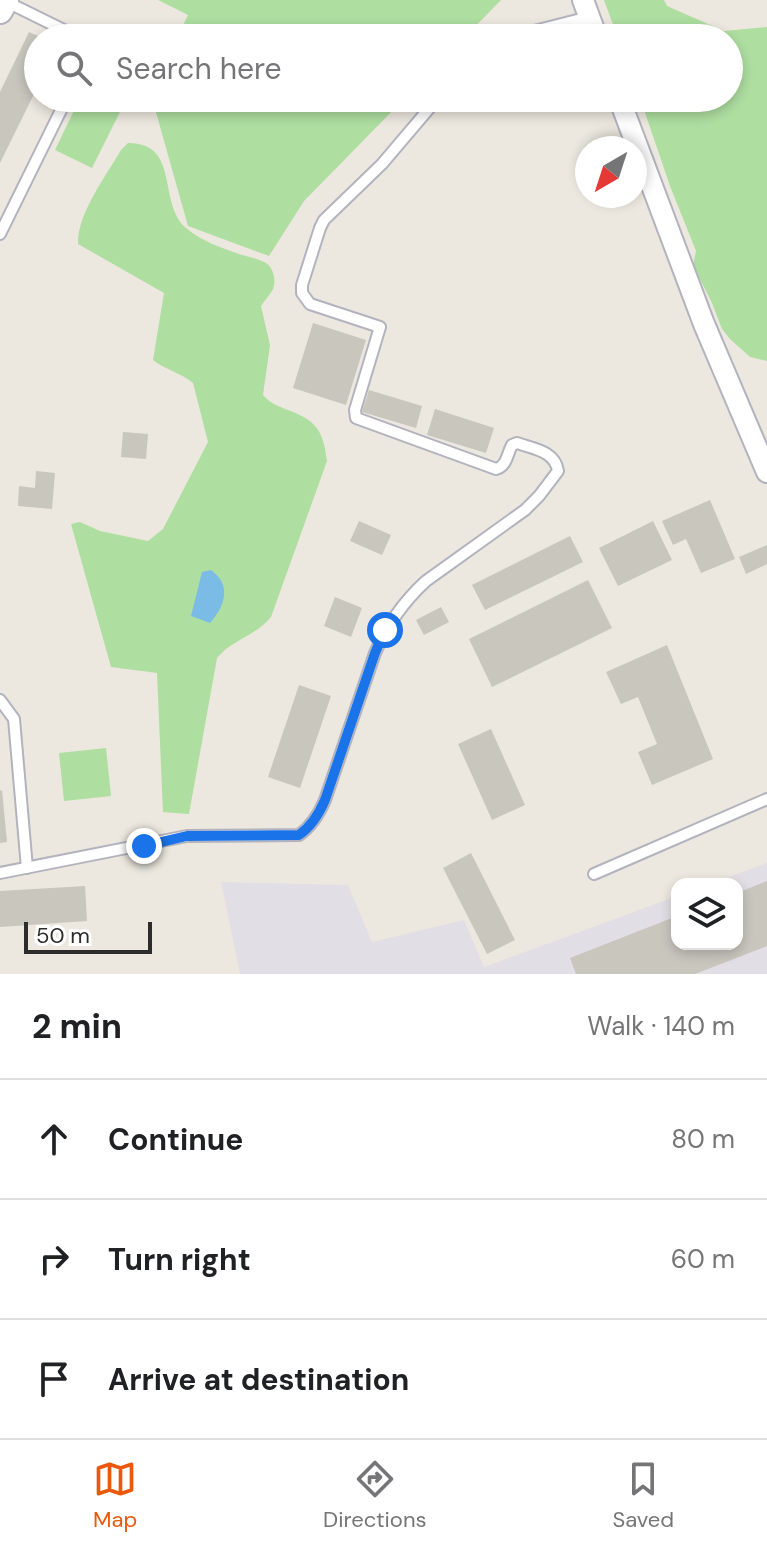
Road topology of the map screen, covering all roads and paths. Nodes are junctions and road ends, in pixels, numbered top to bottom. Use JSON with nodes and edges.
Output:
{"nodes":[{"id":1,"x":4,"y":4,"type":"edge"},
{"id":2,"x":586,"y":8,"type":"edge"},
{"id":3,"x":49,"y":24,"type":"edge"},
{"id":4,"x":544,"y":24,"type":"edge"},
{"id":5,"x":60,"y":112,"type":"edge"},
{"id":6,"x":426,"y":112,"type":"edge"},
{"id":7,"x":624,"y":112,"type":"edge"},
{"id":8,"x":0,"y":234,"type":"edge"},
{"id":9,"x":767,"y":472,"type":"edge"},
{"id":10,"x":0,"y":700,"type":"edge"},
{"id":11,"x":767,"y":799,"type":"edge"},
{"id":12,"x":27,"y":868,"type":"junction"},
{"id":13,"x":0,"y":873,"type":"edge"},
{"id":14,"x":594,"y":874,"type":"dead end"}],
"edges":[{"from":1,"to":3,"type":"lane"},
{"from":2,"to":4,"type":"lane"},
{"from":5,"to":8,"type":"lane"},
{"from":6,"to":12,"type":"lane"},
{"from":7,"to":9,"type":"street"},
{"from":10,"to":12,"type":"lane"},
{"from":11,"to":14,"type":"lane"},
{"from":12,"to":13,"type":"lane"}]}
